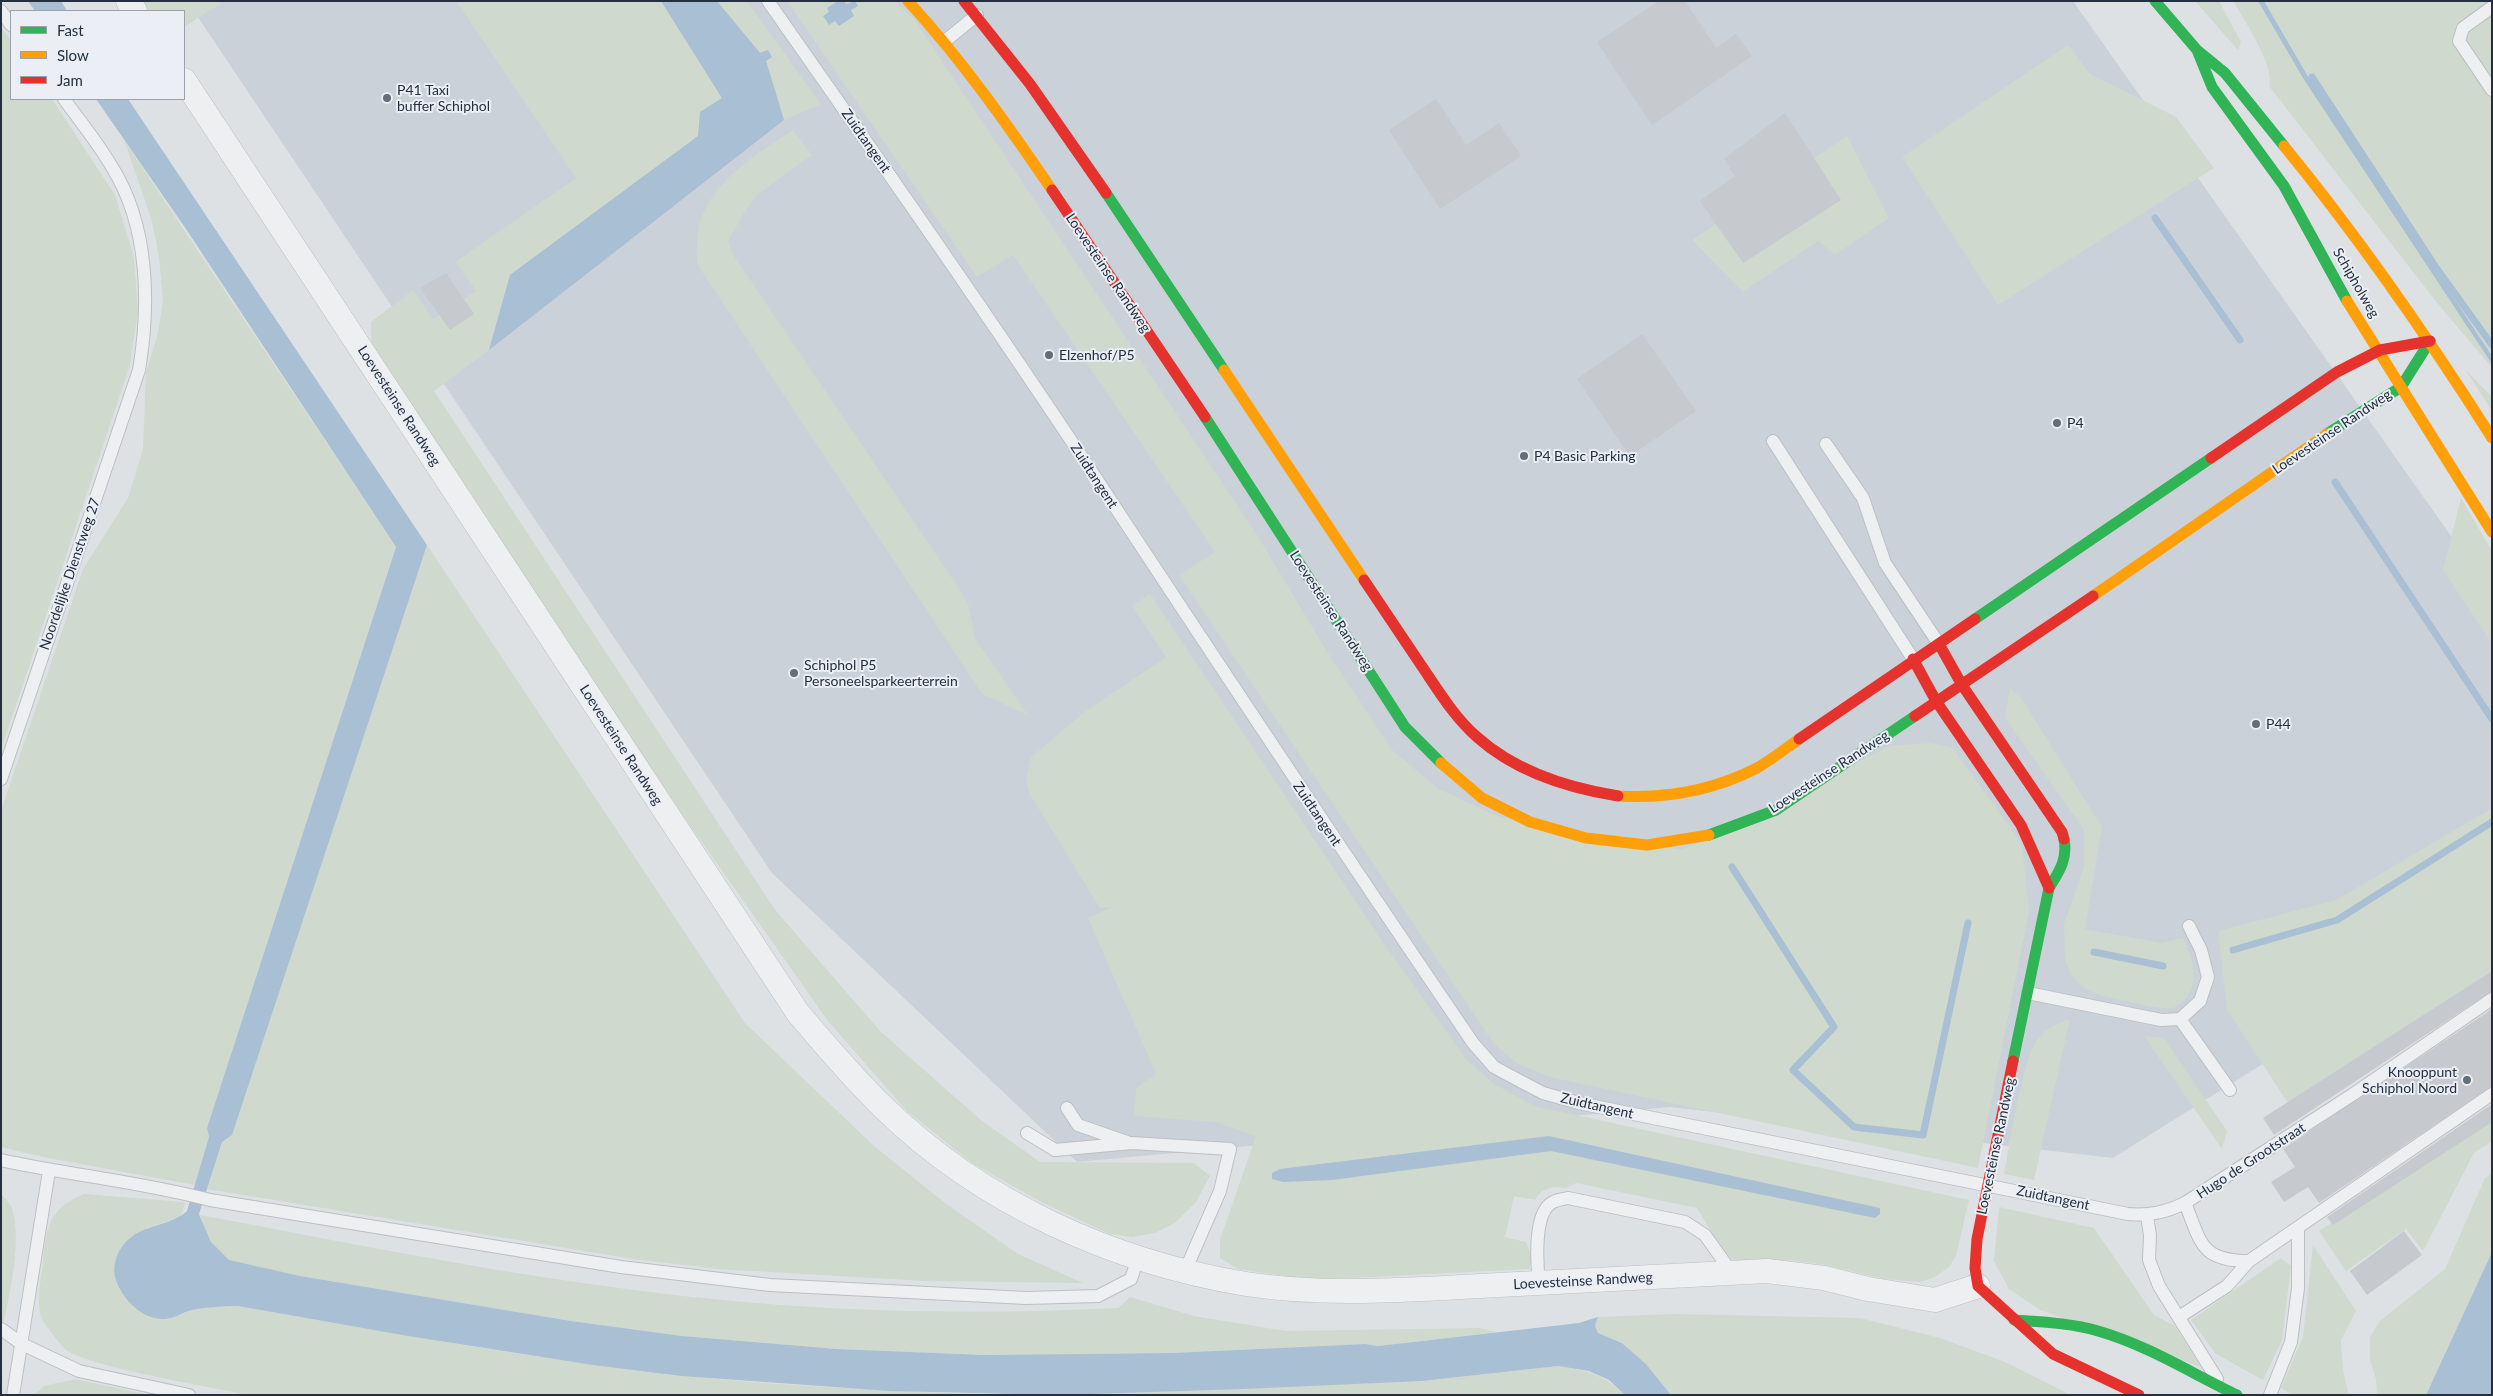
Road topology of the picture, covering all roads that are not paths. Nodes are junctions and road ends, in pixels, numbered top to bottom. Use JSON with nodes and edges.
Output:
{"nodes":[{"id":1,"x":768,"y":1,"type":"edge"},
{"id":2,"x":908,"y":1,"type":"edge"},
{"id":3,"x":964,"y":1,"type":"edge"},
{"id":4,"x":2155,"y":1,"type":"edge"},
{"id":5,"x":2492,"y":7,"type":"edge"},
{"id":6,"x":1,"y":10,"type":"edge"},
{"id":7,"x":977,"y":15,"type":"junction"},
{"id":8,"x":10,"y":24,"type":"edge"},
{"id":9,"x":946,"y":41,"type":"junction"},
{"id":10,"x":2197,"y":50,"type":"junction"},
{"id":11,"x":185,"y":82,"type":"edge"},
{"id":12,"x":2492,"y":90,"type":"edge"},
{"id":13,"x":65,"y":100,"type":"edge"},
{"id":14,"x":2430,"y":341,"type":"junction"},
{"id":15,"x":2380,"y":350,"type":"junction"},
{"id":16,"x":2401,"y":387,"type":"junction"},
{"id":17,"x":2492,"y":438,"type":"edge"},
{"id":18,"x":1773,"y":441,"type":"dead end"},
{"id":19,"x":1826,"y":444,"type":"dead end"},
{"id":20,"x":2492,"y":532,"type":"edge"},
{"id":21,"x":1939,"y":644,"type":"junction"},
{"id":22,"x":1913,"y":659,"type":"junction"},
{"id":23,"x":1962,"y":685,"type":"junction"},
{"id":24,"x":1936,"y":701,"type":"junction"},
{"id":25,"x":1,"y":779,"type":"edge"},
{"id":26,"x":2049,"y":888,"type":"junction"},
{"id":27,"x":2189,"y":926,"type":"dead end"},
{"id":28,"x":2028,"y":993,"type":"junction"},
{"id":29,"x":2492,"y":999,"type":"edge"},
{"id":30,"x":2180,"y":1019,"type":"junction"},
{"id":31,"x":2230,"y":1090,"type":"dead end"},
{"id":32,"x":2492,"y":1094,"type":"edge"},
{"id":33,"x":1067,"y":1108,"type":"dead end"},
{"id":34,"x":1027,"y":1133,"type":"dead end"},
{"id":35,"x":1132,"y":1143,"type":"junction"},
{"id":36,"x":1,"y":1160,"type":"edge"},
{"id":37,"x":49,"y":1171,"type":"junction"},
{"id":38,"x":1988,"y":1185,"type":"junction"},
{"id":39,"x":2185,"y":1203,"type":"junction"},
{"id":40,"x":2147,"y":1216,"type":"junction"},
{"id":41,"x":2298,"y":1229,"type":"junction"},
{"id":42,"x":1138,"y":1258,"type":"junction"},
{"id":43,"x":2249,"y":1261,"type":"junction"},
{"id":44,"x":1185,"y":1271,"type":"junction"},
{"id":45,"x":1732,"y":1273,"type":"junction"},
{"id":46,"x":1539,"y":1283,"type":"junction"},
{"id":47,"x":1978,"y":1286,"type":"junction"},
{"id":48,"x":2179,"y":1317,"type":"junction"},
{"id":49,"x":2014,"y":1320,"type":"junction"},
{"id":50,"x":1,"y":1329,"type":"edge"},
{"id":51,"x":22,"y":1344,"type":"junction"},
{"id":52,"x":2222,"y":1388,"type":"junction"},
{"id":53,"x":13,"y":1395,"type":"edge"},
{"id":54,"x":189,"y":1395,"type":"edge"},
{"id":55,"x":2139,"y":1395,"type":"edge"},
{"id":56,"x":2236,"y":1395,"type":"edge"},
{"id":57,"x":2270,"y":1395,"type":"edge"}],
"edges":[{"from":1,"to":38,"type":"lane","name":"Zuidtangent"},
{"from":2,"to":9,"type":"street","name":"Loevesteinse Randweg"},
{"from":3,"to":7,"type":"street"},
{"from":4,"to":10,"type":"street","name":"Schipholweg"},
{"from":5,"to":12,"type":"lane"},
{"from":6,"to":8,"type":"lane"},
{"from":7,"to":9,"type":"lane"},
{"from":7,"to":22,"type":"street"},
{"from":9,"to":24,"type":"street","name":"Loevesteinse Randweg"},
{"from":10,"to":14,"type":"street","name":"Schipholweg"},
{"from":10,"to":15,"type":"street","name":"Schipholweg"},
{"from":11,"to":42,"type":"street","name":"Loevesteinse Randweg"},
{"from":13,"to":25,"type":"lane","name":"Noordelijke Dienstweg 27"},
{"from":14,"to":15,"type":"street"},
{"from":14,"to":16,"type":"street","name":"Loevesteinse Randweg"},
{"from":14,"to":17,"type":"street","name":"Schipholweg"},
{"from":15,"to":16,"type":"street","name":"Schipholweg"},
{"from":15,"to":21,"type":"street"},
{"from":16,"to":20,"type":"street","name":"Schipholweg"},
{"from":16,"to":23,"type":"street","name":"Loevesteinse Randweg"},
{"from":18,"to":22,"type":"lane"},
{"from":19,"to":21,"type":"lane"},
{"from":21,"to":22,"type":"street"},
{"from":21,"to":23,"type":"street","name":"Loevesteinse Randweg"},
{"from":22,"to":24,"type":"street"},
{"from":23,"to":24,"type":"street","name":"Loevesteinse Randweg"},
{"from":23,"to":26,"type":"street","name":"Loevesteinse Randweg"},
{"from":24,"to":26,"type":"street"},
{"from":26,"to":28,"type":"street","name":"Loevesteinse Randweg"},
{"from":27,"to":30,"type":"lane"},
{"from":28,"to":30,"type":"lane"},
{"from":28,"to":38,"type":"street","name":"Loevesteinse Randweg"},
{"from":29,"to":39,"type":"lane","name":"Hugo de Grootstraat"},
{"from":30,"to":31,"type":"lane"},
{"from":32,"to":41,"type":"lane"},
{"from":33,"to":35,"type":"lane"},
{"from":34,"to":35,"type":"lane"},
{"from":35,"to":44,"type":"lane"},
{"from":36,"to":37,"type":"lane"},
{"from":37,"to":42,"type":"lane"},
{"from":37,"to":51,"type":"lane"},
{"from":38,"to":40,"type":"lane","name":"Zuidtangent"},
{"from":38,"to":47,"type":"street","name":"Loevesteinse Randweg"},
{"from":39,"to":40,"type":"lane","name":"Zuidtangent"},
{"from":39,"to":43,"type":"lane","name":"Hugo de Grootstraat"},
{"from":40,"to":48,"type":"lane"},
{"from":41,"to":43,"type":"lane"},
{"from":41,"to":57,"type":"lane"},
{"from":42,"to":44,"type":"street","name":"Loevesteinse Randweg"},
{"from":43,"to":48,"type":"lane"},
{"from":44,"to":46,"type":"street","name":"Loevesteinse Randweg"},
{"from":45,"to":46,"type":"street","name":"Loevesteinse Randweg"},
{"from":45,"to":46,"type":"lane"},
{"from":45,"to":47,"type":"street","name":"Loevesteinse Randweg"},
{"from":47,"to":49,"type":"street"},
{"from":48,"to":52,"type":"lane"},
{"from":49,"to":52,"type":"street"},
{"from":49,"to":55,"type":"street"},
{"from":50,"to":51,"type":"lane"},
{"from":51,"to":53,"type":"lane"},
{"from":51,"to":54,"type":"lane"},
{"from":52,"to":56,"type":"street"}]}
